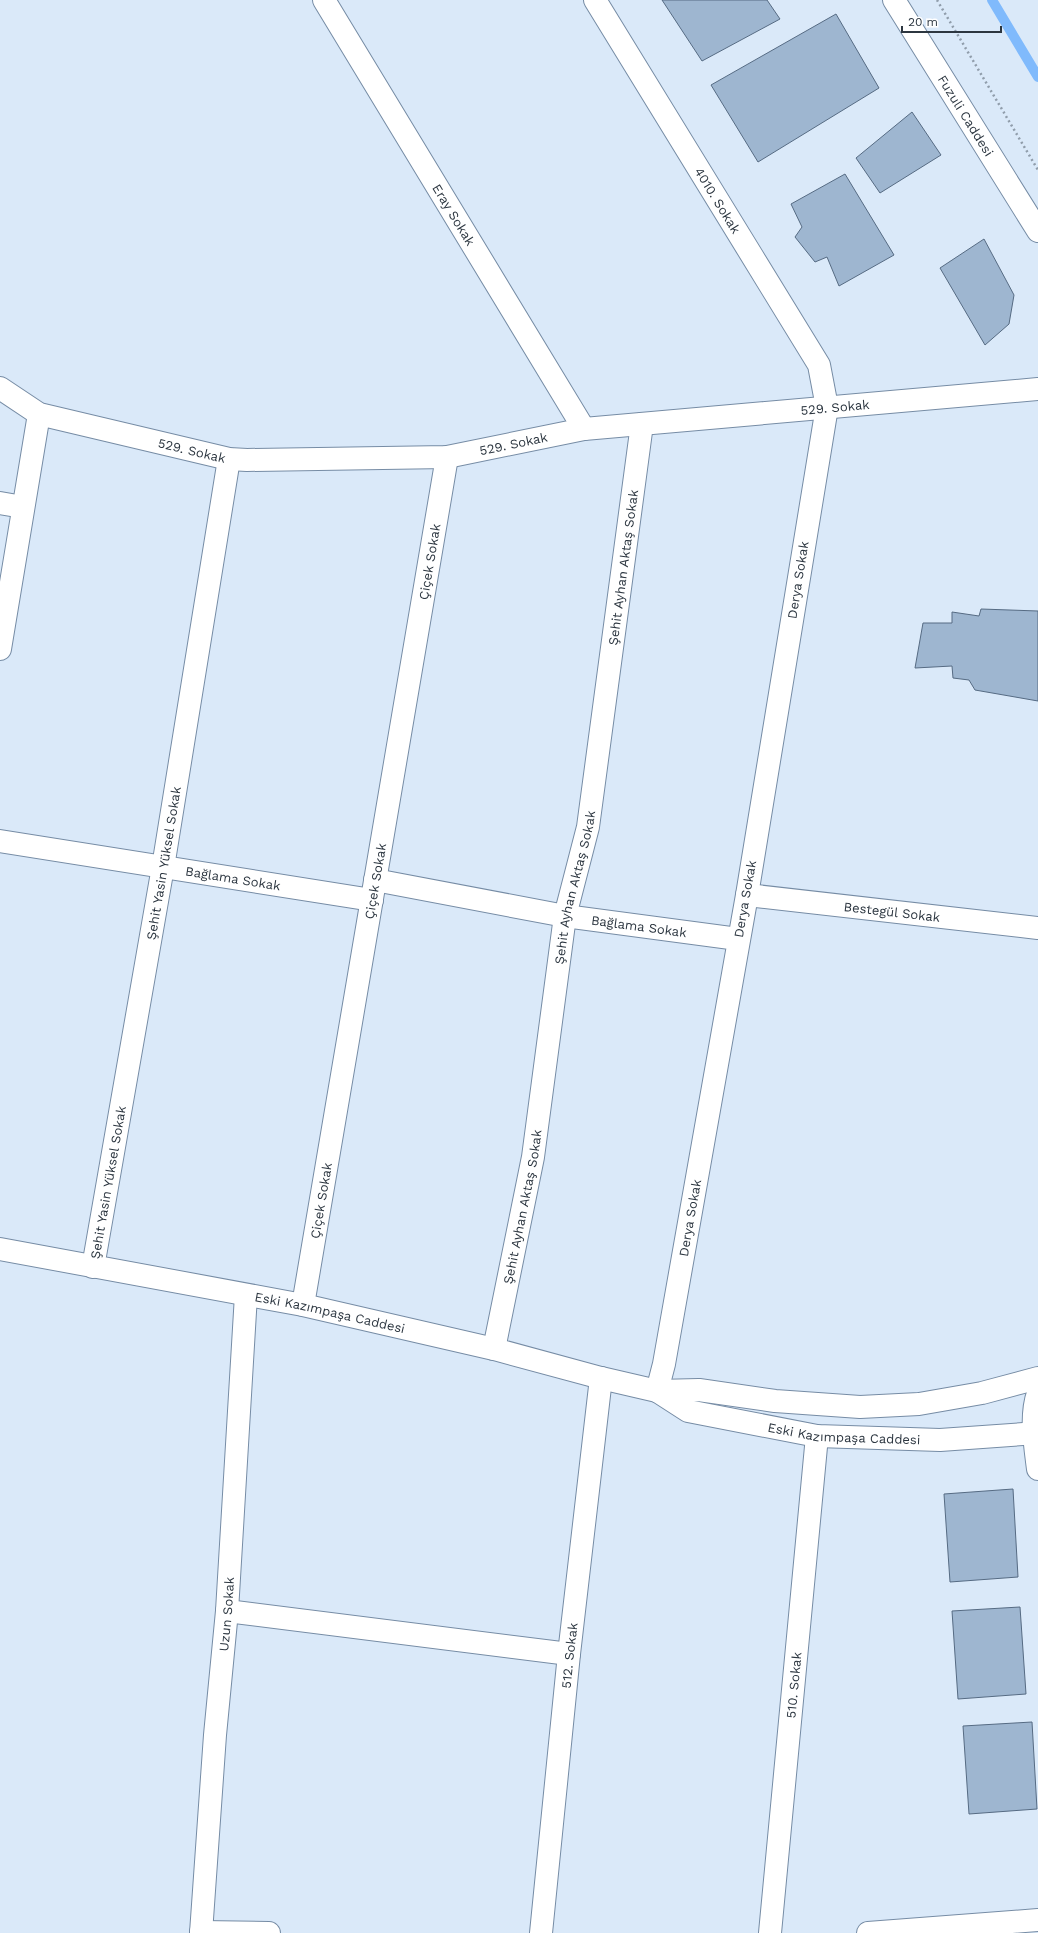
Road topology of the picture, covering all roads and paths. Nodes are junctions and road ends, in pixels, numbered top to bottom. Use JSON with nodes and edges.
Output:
{"nodes":[{"id":1,"x":324,"y":0,"type":"edge"},
{"id":2,"x":595,"y":0,"type":"edge"},
{"id":3,"x":894,"y":0,"type":"edge"},
{"id":4,"x":937,"y":0,"type":"edge"},
{"id":5,"x":1038,"y":170,"type":"edge"},
{"id":6,"x":1038,"y":231,"type":"edge"},
{"id":7,"x":0,"y":388,"type":"edge"},
{"id":8,"x":1038,"y":389,"type":"edge"},
{"id":9,"x":827,"y":406,"type":"junction"},
{"id":10,"x":39,"y":414,"type":"junction"},
{"id":11,"x":642,"y":424,"type":"junction"},
{"id":12,"x":584,"y":429,"type":"junction"},
{"id":13,"x":447,"y":457,"type":"junction"},
{"id":14,"x":229,"y":460,"type":"junction"},
{"id":15,"x":0,"y":503,"type":"edge"},
{"id":16,"x":23,"y":507,"type":"junction"},
{"id":17,"x":0,"y":649,"type":"edge"},
{"id":18,"x":0,"y":841,"type":"edge"},
{"id":19,"x":163,"y":867,"type":"junction"},
{"id":20,"x":374,"y":890,"type":"junction"},
{"id":21,"x":746,"y":895,"type":"junction"},
{"id":22,"x":565,"y":916,"type":"junction"},
{"id":23,"x":1038,"y":928,"type":"edge"},
{"id":24,"x":738,"y":939,"type":"junction"},
{"id":25,"x":0,"y":1249,"type":"edge"},
{"id":26,"x":93,"y":1267,"type":"junction"},
{"id":27,"x":246,"y":1295,"type":"junction"},
{"id":28,"x":303,"y":1305,"type":"junction"},
{"id":29,"x":494,"y":1349,"type":"junction"},
{"id":30,"x":601,"y":1378,"type":"junction"},
{"id":31,"x":1038,"y":1378,"type":"edge"},
{"id":32,"x":657,"y":1391,"type":"junction"},
{"id":33,"x":1038,"y":1393,"type":"edge"},
{"id":34,"x":1036,"y":1434,"type":"edge"},
{"id":35,"x":817,"y":1436,"type":"junction"},
{"id":36,"x":1038,"y":1469,"type":"edge"},
{"id":37,"x":227,"y":1611,"type":"junction"},
{"id":38,"x":569,"y":1654,"type":"junction"},
{"id":39,"x":1038,"y":1920,"type":"edge"},
{"id":40,"x":201,"y":1932,"type":"edge"},
{"id":41,"x":270,"y":1933,"type":"edge"},
{"id":42,"x":541,"y":1933,"type":"edge"},
{"id":43,"x":770,"y":1933,"type":"edge"},
{"id":44,"x":868,"y":1933,"type":"edge"}],
"edges":[{"from":1,"to":12,"type":"street","name":"Eray Sokak"},
{"from":2,"to":9,"type":"street","name":"4010. Sokak"},
{"from":3,"to":6,"type":"street","name":"Fuzuli Caddesi"},
{"from":4,"to":5,"type":"path"},
{"from":7,"to":10,"type":"street","name":"529. Sokak"},
{"from":8,"to":9,"type":"street","name":"529. Sokak"},
{"from":9,"to":11,"type":"street","name":"529. Sokak"},
{"from":9,"to":21,"type":"street","name":"Derya Sokak"},
{"from":10,"to":14,"type":"street","name":"529. Sokak"},
{"from":10,"to":16,"type":"street"},
{"from":11,"to":12,"type":"street","name":"529. Sokak"},
{"from":11,"to":22,"type":"street","name":"Şehit Ayhan Aktaş Sokak"},
{"from":12,"to":13,"type":"street","name":"529. Sokak"},
{"from":13,"to":14,"type":"street","name":"529. Sokak"},
{"from":13,"to":20,"type":"street","name":"Çiçek Sokak"},
{"from":14,"to":19,"type":"street","name":"Şehit Yasin Yüksel Sokak"},
{"from":15,"to":16,"type":"street"},
{"from":16,"to":17,"type":"street"},
{"from":18,"to":19,"type":"street","name":"Bağlama Sokak"},
{"from":19,"to":20,"type":"street","name":"Bağlama Sokak"},
{"from":19,"to":26,"type":"street","name":"Şehit Yasin Yüksel Sokak"},
{"from":20,"to":22,"type":"street","name":"Bağlama Sokak"},
{"from":20,"to":28,"type":"street","name":"Çiçek Sokak"},
{"from":21,"to":23,"type":"street","name":"Bestegül Sokak"},
{"from":21,"to":24,"type":"street","name":"Derya Sokak"},
{"from":22,"to":24,"type":"street","name":"Bağlama Sokak"},
{"from":22,"to":29,"type":"street","name":"Şehit Ayhan Aktaş Sokak"},
{"from":24,"to":32,"type":"street","name":"Derya Sokak"},
{"from":25,"to":26,"type":"street","name":"Eski Kazımpaşa Caddesi"},
{"from":26,"to":27,"type":"street","name":"Eski Kazımpaşa Caddesi"},
{"from":27,"to":28,"type":"street","name":"Eski Kazımpaşa Caddesi"},
{"from":27,"to":37,"type":"street","name":"Uzun Sokak"},
{"from":28,"to":29,"type":"street","name":"Eski Kazımpaşa Caddesi"},
{"from":29,"to":30,"type":"street","name":"Eski Kazımpaşa Caddesi"},
{"from":30,"to":32,"type":"street","name":"Eski Kazımpaşa Caddesi"},
{"from":30,"to":38,"type":"street","name":"512. Sokak"},
{"from":31,"to":32,"type":"street","name":"Eski Kazımpaşa Caddesi"},
{"from":32,"to":35,"type":"street","name":"Eski Kazımpaşa Caddesi"},
{"from":33,"to":34,"type":"street"},
{"from":34,"to":35,"type":"street","name":"Eski Kazımpaşa Caddesi"},
{"from":34,"to":36,"type":"street"},
{"from":35,"to":43,"type":"street","name":"510. Sokak"},
{"from":37,"to":38,"type":"street"},
{"from":37,"to":40,"type":"street","name":"Uzun Sokak"},
{"from":38,"to":42,"type":"street","name":"512. Sokak"},
{"from":39,"to":44,"type":"street"},
{"from":40,"to":41,"type":"street"}]}
